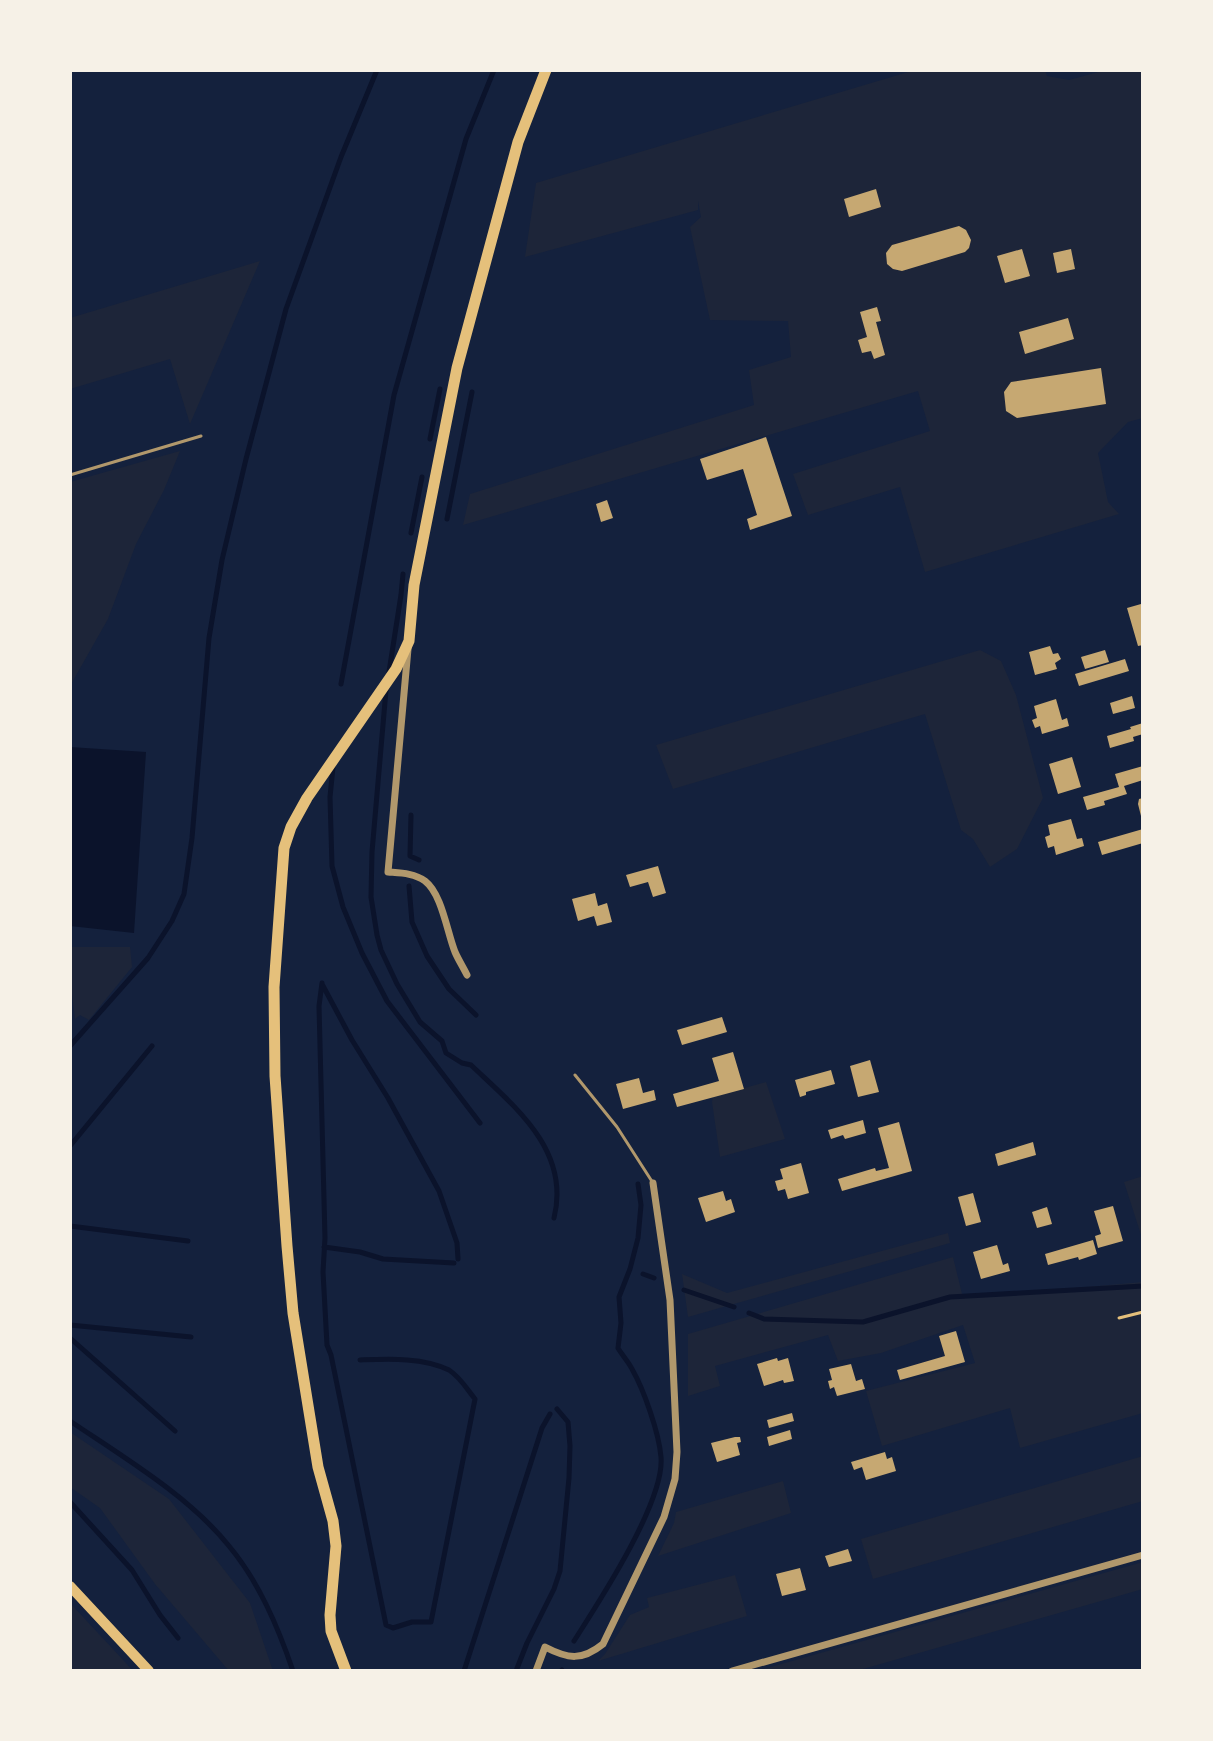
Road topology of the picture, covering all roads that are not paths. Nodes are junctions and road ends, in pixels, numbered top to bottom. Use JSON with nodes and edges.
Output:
{"nodes":[{"id":1,"x":546,"y":70,"type":"edge"},
{"id":2,"x":201,"y":436,"type":"dead end"},
{"id":3,"x":70,"y":475,"type":"edge"},
{"id":4,"x":409,"y":641,"type":"junction"},
{"id":5,"x":467,"y":975,"type":"dead end"},
{"id":6,"x":575,"y":1075,"type":"dead end"},
{"id":7,"x":653,"y":1183,"type":"joint"},
{"id":8,"x":1143,"y":1555,"type":"edge"},
{"id":9,"x":70,"y":1586,"type":"edge"},
{"id":10,"x":149,"y":1671,"type":"edge"},
{"id":11,"x":346,"y":1671,"type":"edge"},
{"id":12,"x":536,"y":1671,"type":"edge"},
{"id":13,"x":732,"y":1671,"type":"edge"}],
"edges":[{"from":1,"to":4,"type":"highway"},
{"from":2,"to":3,"type":"lane"},
{"from":4,"to":5,"type":"street"},
{"from":4,"to":11,"type":"highway"},
{"from":6,"to":7,"type":"lane"},
{"from":7,"to":12,"type":"street"},
{"from":8,"to":13,"type":"street"},
{"from":9,"to":10,"type":"main road"}]}
